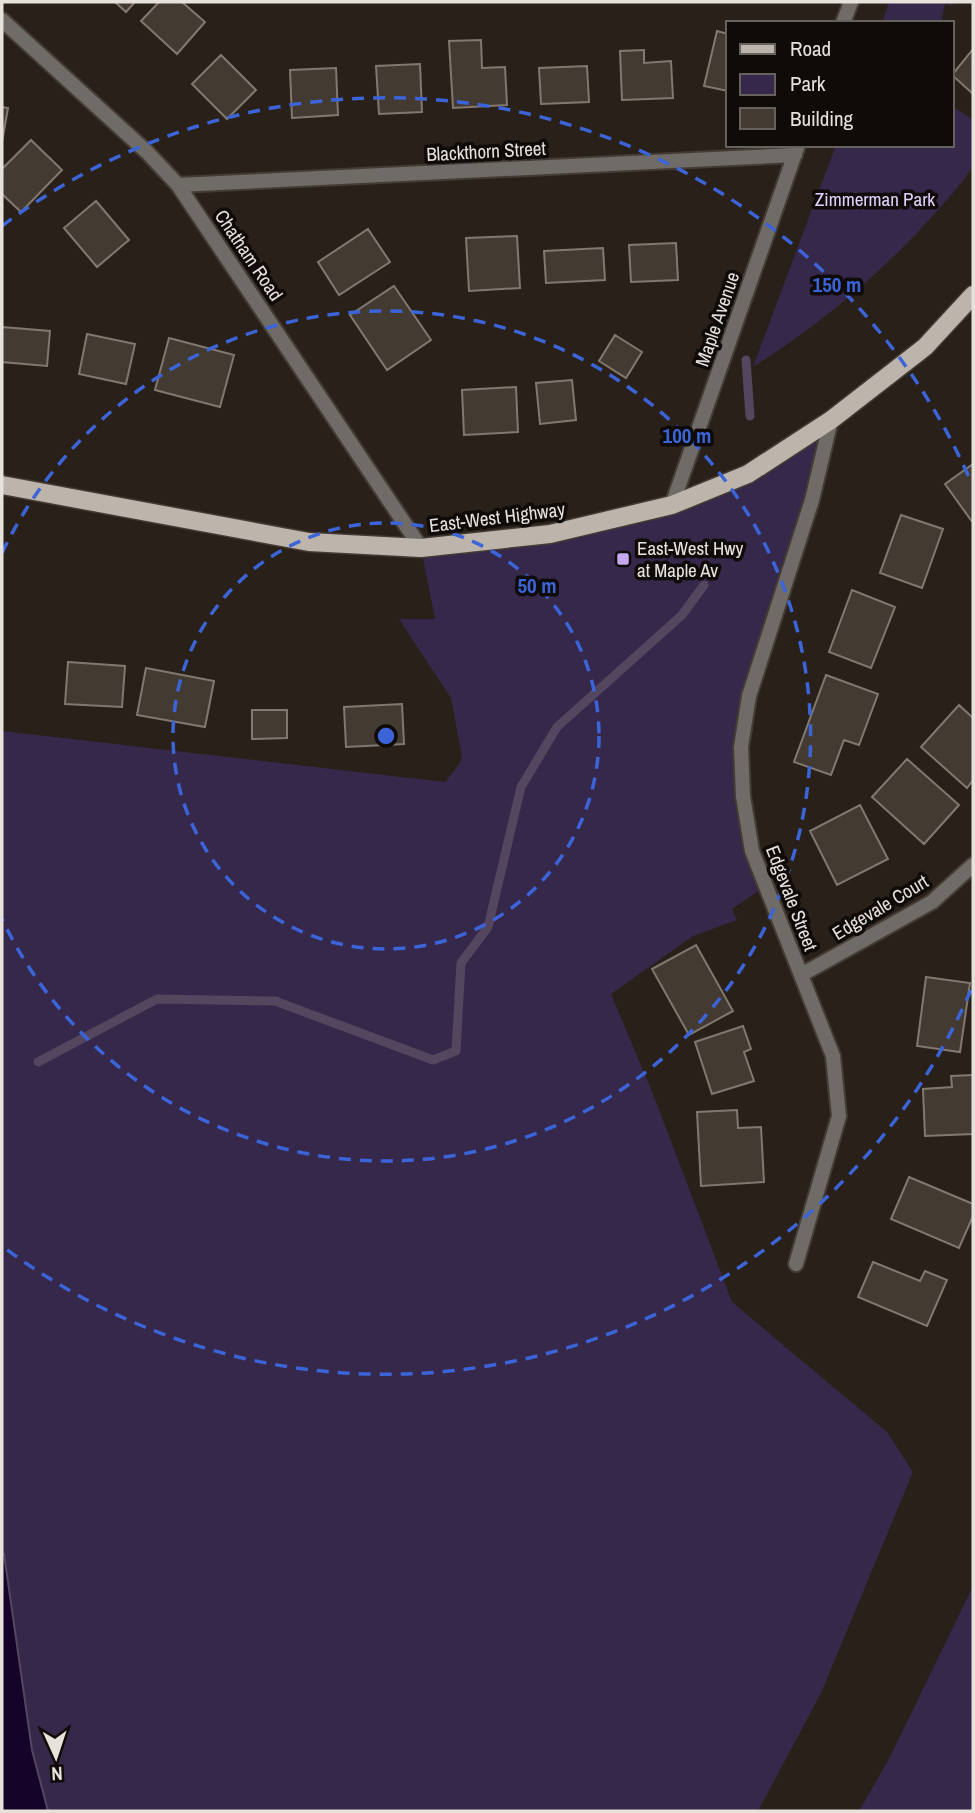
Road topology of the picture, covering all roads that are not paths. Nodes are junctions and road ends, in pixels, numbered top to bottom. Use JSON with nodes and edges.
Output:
{"nodes":[{"id":1,"x":851,"y":2,"type":"edge"},
{"id":2,"x":2,"y":20,"type":"edge"},
{"id":3,"x":844,"y":21,"type":"edge"},
{"id":4,"x":796,"y":150,"type":"edge"},
{"id":5,"x":178,"y":185,"type":"junction"},
{"id":6,"x":973,"y":295,"type":"edge"},
{"id":7,"x":831,"y":420,"type":"junction"},
{"id":8,"x":2,"y":485,"type":"edge"},
{"id":9,"x":672,"y":505,"type":"junction"},
{"id":10,"x":421,"y":548,"type":"junction"},
{"id":11,"x":973,"y":865,"type":"edge"},
{"id":12,"x":801,"y":975,"type":"junction"},
{"id":13,"x":796,"y":1264,"type":"dead end"}],
"edges":[{"from":1,"to":3,"type":"street"},
{"from":2,"to":5,"type":"street","name":"Chatham Road"},
{"from":4,"to":5,"type":"street","name":"Blackthorn Street"},
{"from":4,"to":9,"type":"street","name":"Maple Avenue"},
{"from":5,"to":10,"type":"street","name":"Chatham Road"},
{"from":6,"to":7,"type":"main road","name":"East-West Highway"},
{"from":7,"to":9,"type":"main road","name":"East-West Highway"},
{"from":7,"to":12,"type":"street","name":"Edgevale Street"},
{"from":8,"to":10,"type":"main road","name":"East-West Highway"},
{"from":9,"to":10,"type":"main road","name":"East-West Highway"},
{"from":11,"to":12,"type":"street","name":"Edgevale Court"},
{"from":12,"to":13,"type":"street","name":"Edgevale Street"}]}
